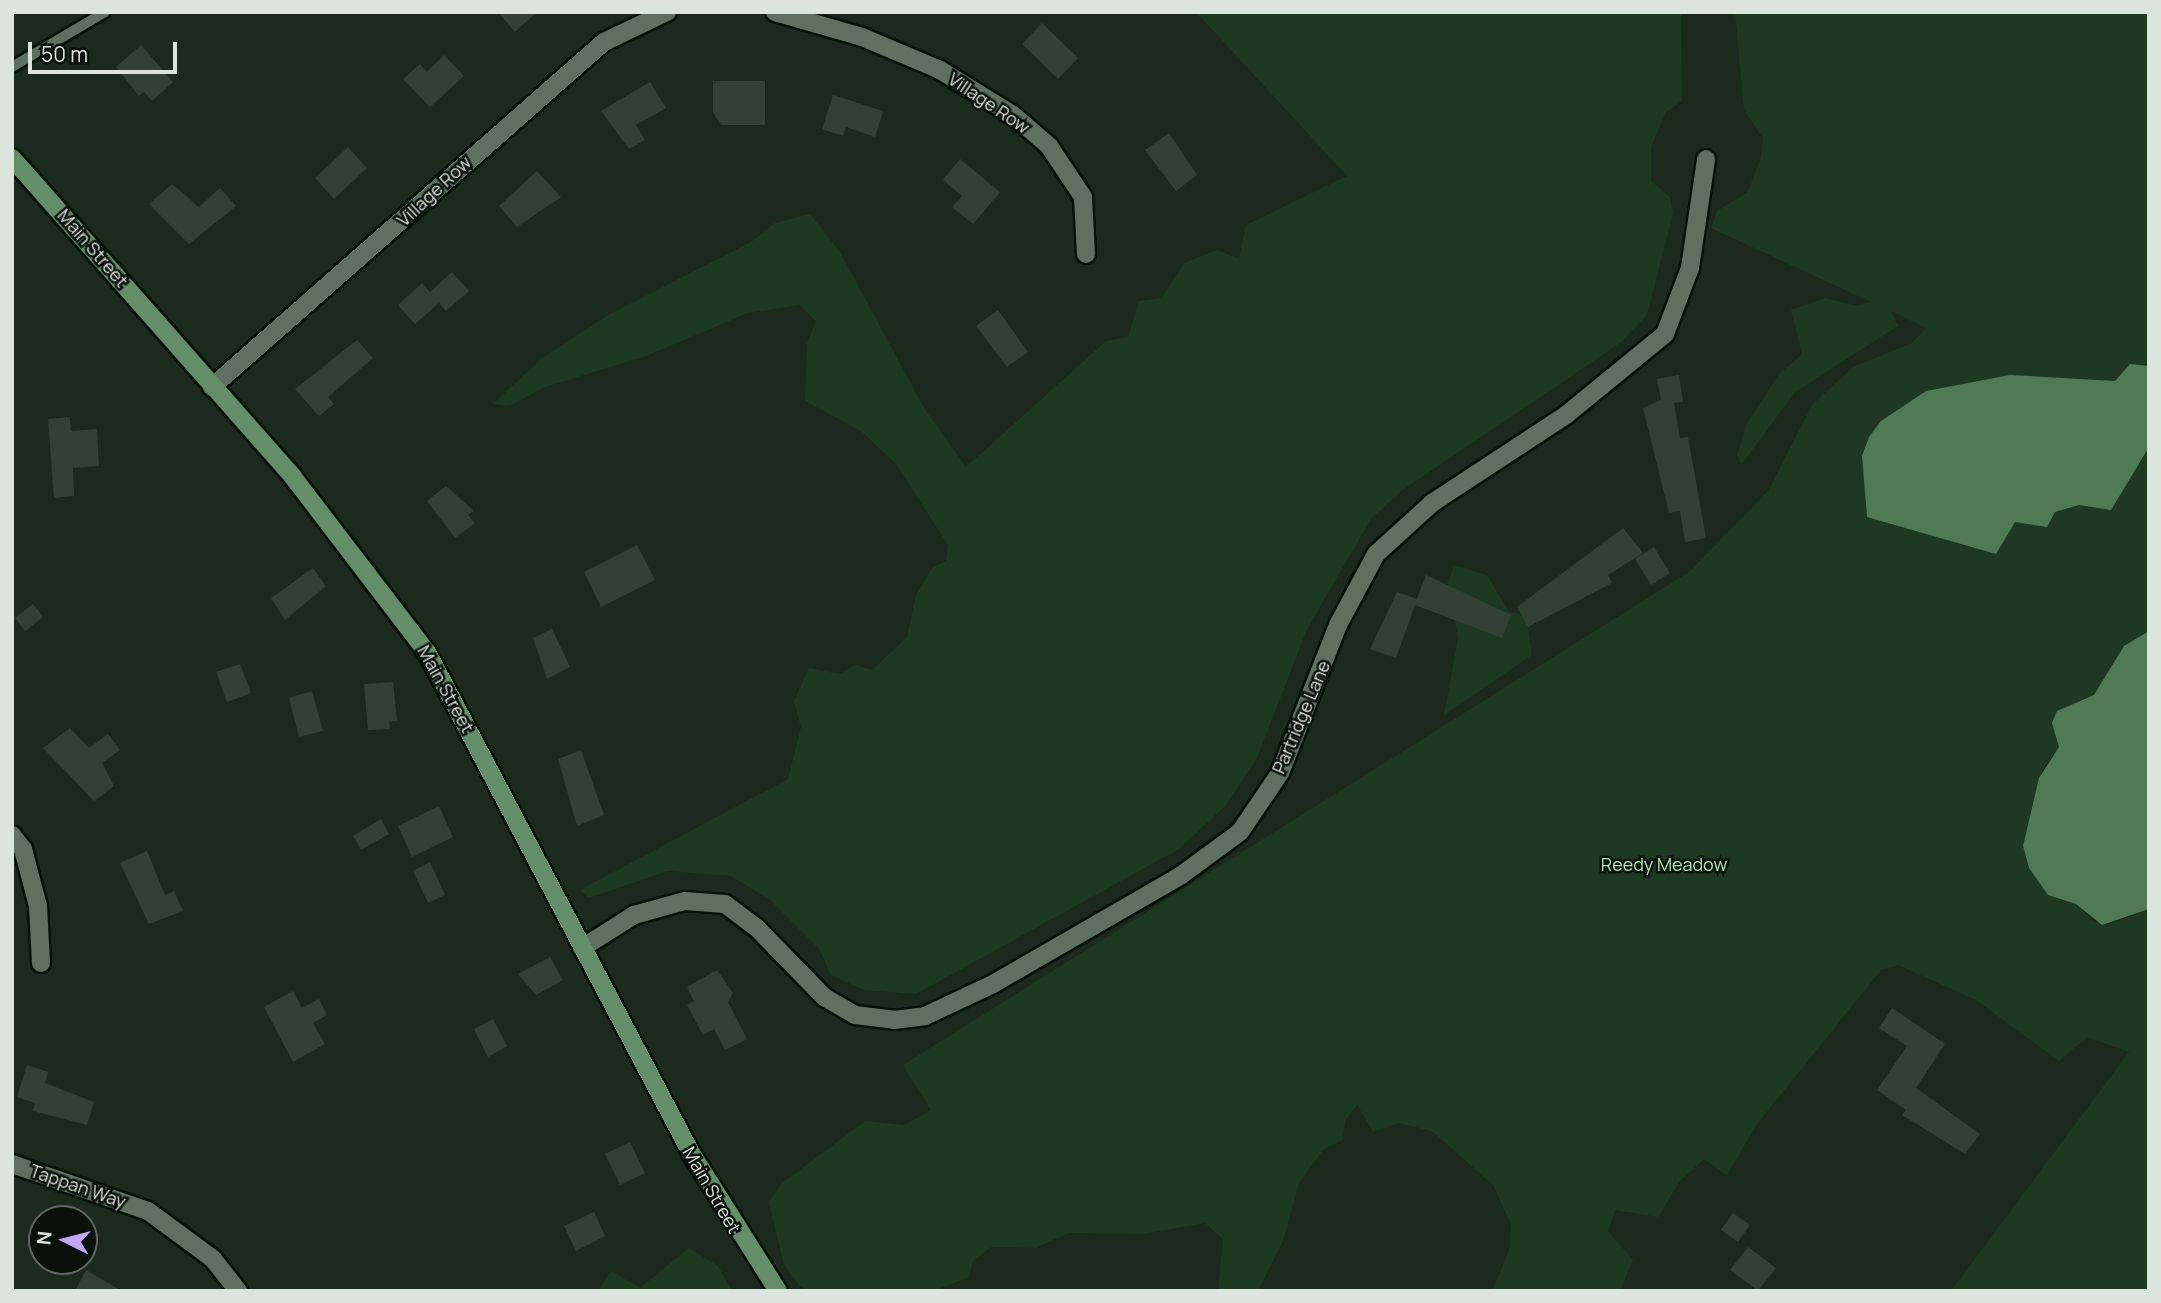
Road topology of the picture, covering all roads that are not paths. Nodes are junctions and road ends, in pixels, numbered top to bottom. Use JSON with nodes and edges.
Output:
{"nodes":[{"id":1,"x":105,"y":12,"type":"edge"},
{"id":2,"x":667,"y":12,"type":"edge"},
{"id":3,"x":775,"y":12,"type":"edge"},
{"id":4,"x":12,"y":67,"type":"edge"},
{"id":5,"x":12,"y":158,"type":"edge"},
{"id":6,"x":1706,"y":159,"type":"dead end"},
{"id":7,"x":1086,"y":254,"type":"dead end"},
{"id":8,"x":212,"y":387,"type":"junction"},
{"id":9,"x":12,"y":835,"type":"edge"},
{"id":10,"x":582,"y":948,"type":"junction"},
{"id":11,"x":41,"y":963,"type":"dead end"},
{"id":12,"x":12,"y":1164,"type":"edge"},
{"id":13,"x":238,"y":1291,"type":"edge"},
{"id":14,"x":778,"y":1291,"type":"edge"}],
"edges":[{"from":1,"to":4,"type":"lane"},
{"from":2,"to":8,"type":"street","name":"Village Row"},
{"from":3,"to":7,"type":"street","name":"Village Row"},
{"from":5,"to":8,"type":"street","name":"Main Street"},
{"from":6,"to":10,"type":"street","name":"Partridge Lane"},
{"from":8,"to":10,"type":"street","name":"Main Street"},
{"from":9,"to":11,"type":"street"},
{"from":10,"to":14,"type":"street","name":"Main Street"},
{"from":12,"to":13,"type":"street","name":"Tappan Way"}]}
